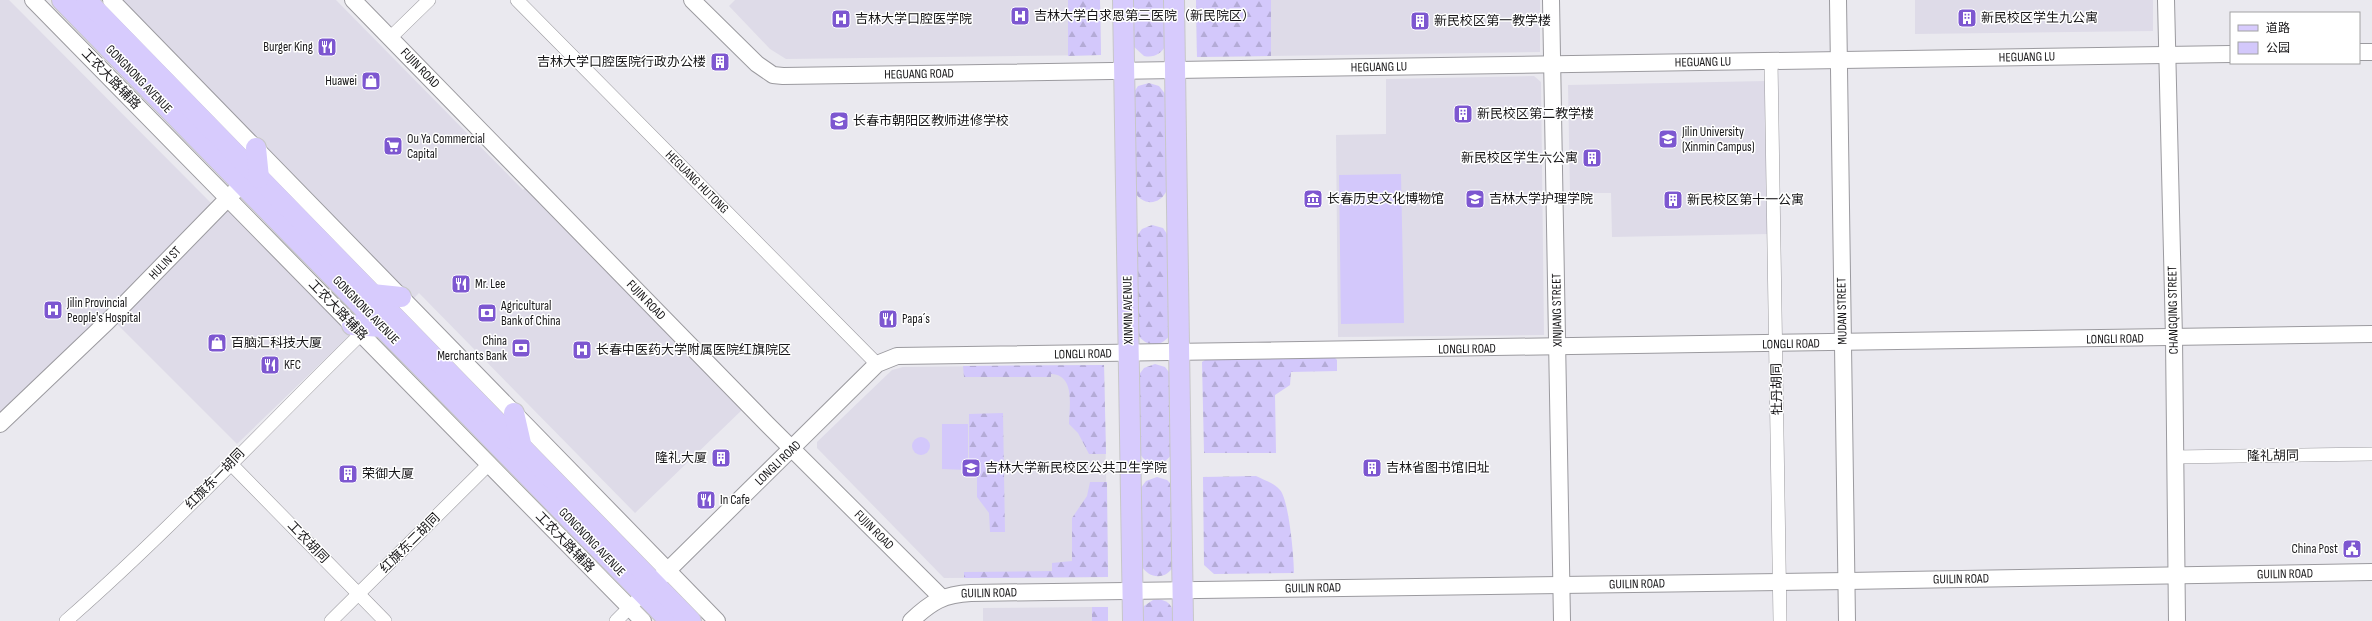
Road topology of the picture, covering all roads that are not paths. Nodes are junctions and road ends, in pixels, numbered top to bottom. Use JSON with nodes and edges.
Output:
{"nodes":[{"id":1,"x":33,"y":0,"type":"edge"},
{"id":2,"x":62,"y":0,"type":"edge"},
{"id":3,"x":86,"y":0,"type":"edge"},
{"id":4,"x":111,"y":0,"type":"edge"},
{"id":5,"x":354,"y":0,"type":"edge"},
{"id":6,"x":429,"y":0,"type":"edge"},
{"id":7,"x":517,"y":0,"type":"edge"},
{"id":8,"x":692,"y":0,"type":"edge"},
{"id":9,"x":1123,"y":0,"type":"edge"},
{"id":10,"x":1174,"y":0,"type":"edge"},
{"id":11,"x":1551,"y":0,"type":"edge"},
{"id":12,"x":1838,"y":0,"type":"edge"},
{"id":13,"x":2166,"y":0,"type":"edge"},
{"id":14,"x":390,"y":38,"type":"junction"},
{"id":15,"x":2360,"y":52,"type":"edge"},
{"id":16,"x":2372,"y":52,"type":"edge"},
{"id":17,"x":2230,"y":54,"type":"edge"},
{"id":18,"x":2167,"y":55,"type":"junction"},
{"id":19,"x":1838,"y":60,"type":"junction"},
{"id":20,"x":1771,"y":61,"type":"junction"},
{"id":21,"x":1552,"y":64,"type":"junction"},
{"id":22,"x":1175,"y":70,"type":"junction"},
{"id":23,"x":1124,"y":71,"type":"junction"},
{"id":24,"x":256,"y":148,"type":"junction"},
{"id":25,"x":250,"y":181,"type":"junction"},
{"id":26,"x":228,"y":198,"type":"junction"},
{"id":27,"x":372,"y":294,"type":"junction"},
{"id":28,"x":401,"y":298,"type":"junction"},
{"id":29,"x":383,"y":328,"type":"junction"},
{"id":30,"x":356,"y":329,"type":"junction"},
{"id":31,"x":2372,"y":334,"type":"edge"},
{"id":32,"x":2174,"y":338,"type":"junction"},
{"id":33,"x":1843,"y":344,"type":"junction"},
{"id":34,"x":1776,"y":345,"type":"junction"},
{"id":35,"x":1558,"y":348,"type":"junction"},
{"id":36,"x":1179,"y":353,"type":"junction"},
{"id":37,"x":1129,"y":354,"type":"junction"},
{"id":38,"x":878,"y":364,"type":"junction"},
{"id":39,"x":514,"y":413,"type":"junction"},
{"id":40,"x":0,"y":424,"type":"edge"},
{"id":41,"x":522,"y":448,"type":"junction"},
{"id":42,"x":793,"y":449,"type":"junction"},
{"id":43,"x":2372,"y":454,"type":"edge"},
{"id":44,"x":2175,"y":457,"type":"junction"},
{"id":45,"x":230,"y":463,"type":"junction"},
{"id":46,"x":489,"y":464,"type":"junction"},
{"id":47,"x":2372,"y":572,"type":"edge"},
{"id":48,"x":2176,"y":576,"type":"junction"},
{"id":49,"x":1847,"y":581,"type":"junction"},
{"id":50,"x":1780,"y":582,"type":"junction"},
{"id":51,"x":1562,"y":585,"type":"junction"},
{"id":52,"x":648,"y":589,"type":"junction"},
{"id":53,"x":1183,"y":589,"type":"junction"},
{"id":54,"x":1133,"y":590,"type":"junction"},
{"id":55,"x":358,"y":594,"type":"junction"},
{"id":56,"x":941,"y":597,"type":"junction"},
{"id":57,"x":66,"y":621,"type":"edge"},
{"id":58,"x":331,"y":621,"type":"edge"},
{"id":59,"x":385,"y":621,"type":"edge"},
{"id":60,"x":616,"y":621,"type":"edge"},
{"id":61,"x":643,"y":621,"type":"edge"},
{"id":62,"x":670,"y":621,"type":"edge"},
{"id":63,"x":690,"y":621,"type":"edge"},
{"id":64,"x":717,"y":621,"type":"edge"},
{"id":65,"x":911,"y":621,"type":"edge"},
{"id":66,"x":1133,"y":621,"type":"edge"},
{"id":67,"x":1183,"y":621,"type":"edge"},
{"id":68,"x":1562,"y":621,"type":"edge"},
{"id":69,"x":1780,"y":621,"type":"edge"},
{"id":70,"x":1847,"y":621,"type":"edge"},
{"id":71,"x":2177,"y":621,"type":"edge"}],
"edges":[{"from":1,"to":26,"type":"street","name":"工农大路辅路"},
{"from":2,"to":25,"type":"main road","name":"GONGNONG AVENUE"},
{"from":3,"to":25,"type":"main road","name":"GONGNONG AVENUE"},
{"from":4,"to":24,"type":"street","name":"工农大路辅路"},
{"from":5,"to":14,"type":"street","name":"FUJIN ROAD"},
{"from":6,"to":14,"type":"street"},
{"from":7,"to":38,"type":"street","name":"HEGUANG HUTONG"},
{"from":8,"to":23,"type":"street","name":"HEGUANG ROAD"},
{"from":9,"to":23,"type":"main road","name":"XINMIN AVENUE"},
{"from":10,"to":22,"type":"main road"},
{"from":11,"to":21,"type":"street","name":"XINJIANG STREET"},
{"from":12,"to":19,"type":"street","name":"MUDAN STREET"},
{"from":13,"to":18,"type":"street","name":"CHANGQING STREET"},
{"from":14,"to":42,"type":"street","name":"FUJIN ROAD"},
{"from":15,"to":16,"type":"street"},
{"from":17,"to":18,"type":"street","name":"HEGUANG LU"},
{"from":18,"to":19,"type":"street","name":"HEGUANG LU"},
{"from":18,"to":32,"type":"street","name":"CHANGQING STREET"},
{"from":19,"to":20,"type":"street","name":"HEGUANG LU"},
{"from":19,"to":33,"type":"street","name":"MUDAN STREET"},
{"from":20,"to":21,"type":"street","name":"HEGUANG LU"},
{"from":20,"to":34,"type":"street","name":"牡丹胡同"},
{"from":21,"to":22,"type":"street","name":"HEGUANG LU"},
{"from":21,"to":35,"type":"street","name":"XINJIANG STREET"},
{"from":22,"to":23,"type":"street","name":"HEGUANG ROAD"},
{"from":22,"to":36,"type":"main road"},
{"from":23,"to":37,"type":"main road","name":"XINMIN AVENUE"},
{"from":24,"to":25,"type":"main road"},
{"from":24,"to":28,"type":"street","name":"工农大路辅路"},
{"from":25,"to":26,"type":"street","name":"HULIN ST"},
{"from":25,"to":27,"type":"main road","name":"GONGNONG AVENUE"},
{"from":25,"to":29,"type":"main road","name":"GONGNONG AVENUE"},
{"from":26,"to":30,"type":"street","name":"工农大路辅路"},
{"from":26,"to":40,"type":"street","name":"HULIN ST"},
{"from":27,"to":28,"type":"main road"},
{"from":27,"to":41,"type":"main road","name":"GONGNONG AVENUE"},
{"from":28,"to":39,"type":"street","name":"工农大路辅路"},
{"from":29,"to":30,"type":"main road"},
{"from":29,"to":52,"type":"main road","name":"GONGNONG AVENUE"},
{"from":30,"to":45,"type":"street","name":"红旗东一胡同"},
{"from":30,"to":46,"type":"street","name":"工农大路辅路"},
{"from":31,"to":32,"type":"street","name":"LONGLI ROAD"},
{"from":32,"to":33,"type":"street","name":"LONGLI ROAD"},
{"from":32,"to":44,"type":"street","name":"CHANGQING STREET"},
{"from":33,"to":34,"type":"street","name":"LONGLI ROAD"},
{"from":33,"to":49,"type":"street","name":"MUDAN STREET"},
{"from":34,"to":35,"type":"street","name":"LONGLI ROAD"},
{"from":34,"to":50,"type":"street","name":"牡丹胡同"},
{"from":35,"to":36,"type":"street","name":"LONGLI ROAD"},
{"from":35,"to":51,"type":"street","name":"XINJIANG STREET"},
{"from":36,"to":37,"type":"street","name":"LONGLI ROAD"},
{"from":36,"to":53,"type":"main road"},
{"from":37,"to":38,"type":"street","name":"LONGLI ROAD"},
{"from":37,"to":54,"type":"main road","name":"XINMIN AVENUE"},
{"from":38,"to":42,"type":"street","name":"LONGLI ROAD"},
{"from":39,"to":41,"type":"main road"},
{"from":39,"to":52,"type":"street","name":"工农大路辅路"},
{"from":41,"to":52,"type":"main road","name":"GONGNONG AVENUE"},
{"from":42,"to":52,"type":"street","name":"LONGLI ROAD"},
{"from":42,"to":56,"type":"street","name":"FUJIN ROAD"},
{"from":43,"to":44,"type":"street","name":"隆礼胡同"},
{"from":44,"to":48,"type":"street","name":"CHANGQING STREET"},
{"from":45,"to":55,"type":"street","name":"工农胡同"},
{"from":45,"to":57,"type":"street","name":"红旗东一胡同"},
{"from":46,"to":52,"type":"street","name":"工农大路辅路"},
{"from":46,"to":55,"type":"street","name":"红旗东二胡同"},
{"from":47,"to":48,"type":"street","name":"GUILIN ROAD"},
{"from":48,"to":49,"type":"street","name":"GUILIN ROAD"},
{"from":48,"to":71,"type":"street","name":"CHANGQING STREET"},
{"from":49,"to":50,"type":"street","name":"GUILIN ROAD"},
{"from":49,"to":70,"type":"street","name":"MUDAN STREET"},
{"from":50,"to":51,"type":"street","name":"GUILIN ROAD"},
{"from":50,"to":69,"type":"street","name":"牡丹胡同"},
{"from":51,"to":53,"type":"street","name":"GUILIN ROAD"},
{"from":51,"to":68,"type":"street","name":"XINJIANG STREET"},
{"from":52,"to":60,"type":"street"},
{"from":52,"to":61,"type":"street","name":"工农大路辅路"},
{"from":52,"to":62,"type":"main road","name":"GONGNONG AVENUE"},
{"from":52,"to":63,"type":"main road","name":"GONGNONG AVENUE"},
{"from":52,"to":64,"type":"street","name":"工农大路辅路"},
{"from":53,"to":54,"type":"street","name":"GUILIN ROAD"},
{"from":53,"to":67,"type":"main road"},
{"from":54,"to":56,"type":"street","name":"GUILIN ROAD"},
{"from":54,"to":66,"type":"main road","name":"XINMIN AVENUE"},
{"from":55,"to":58,"type":"street","name":"红旗东二胡同"},
{"from":55,"to":59,"type":"street","name":"工农胡同"},
{"from":56,"to":65,"type":"street","name":"GUILIN ROAD"}]}
